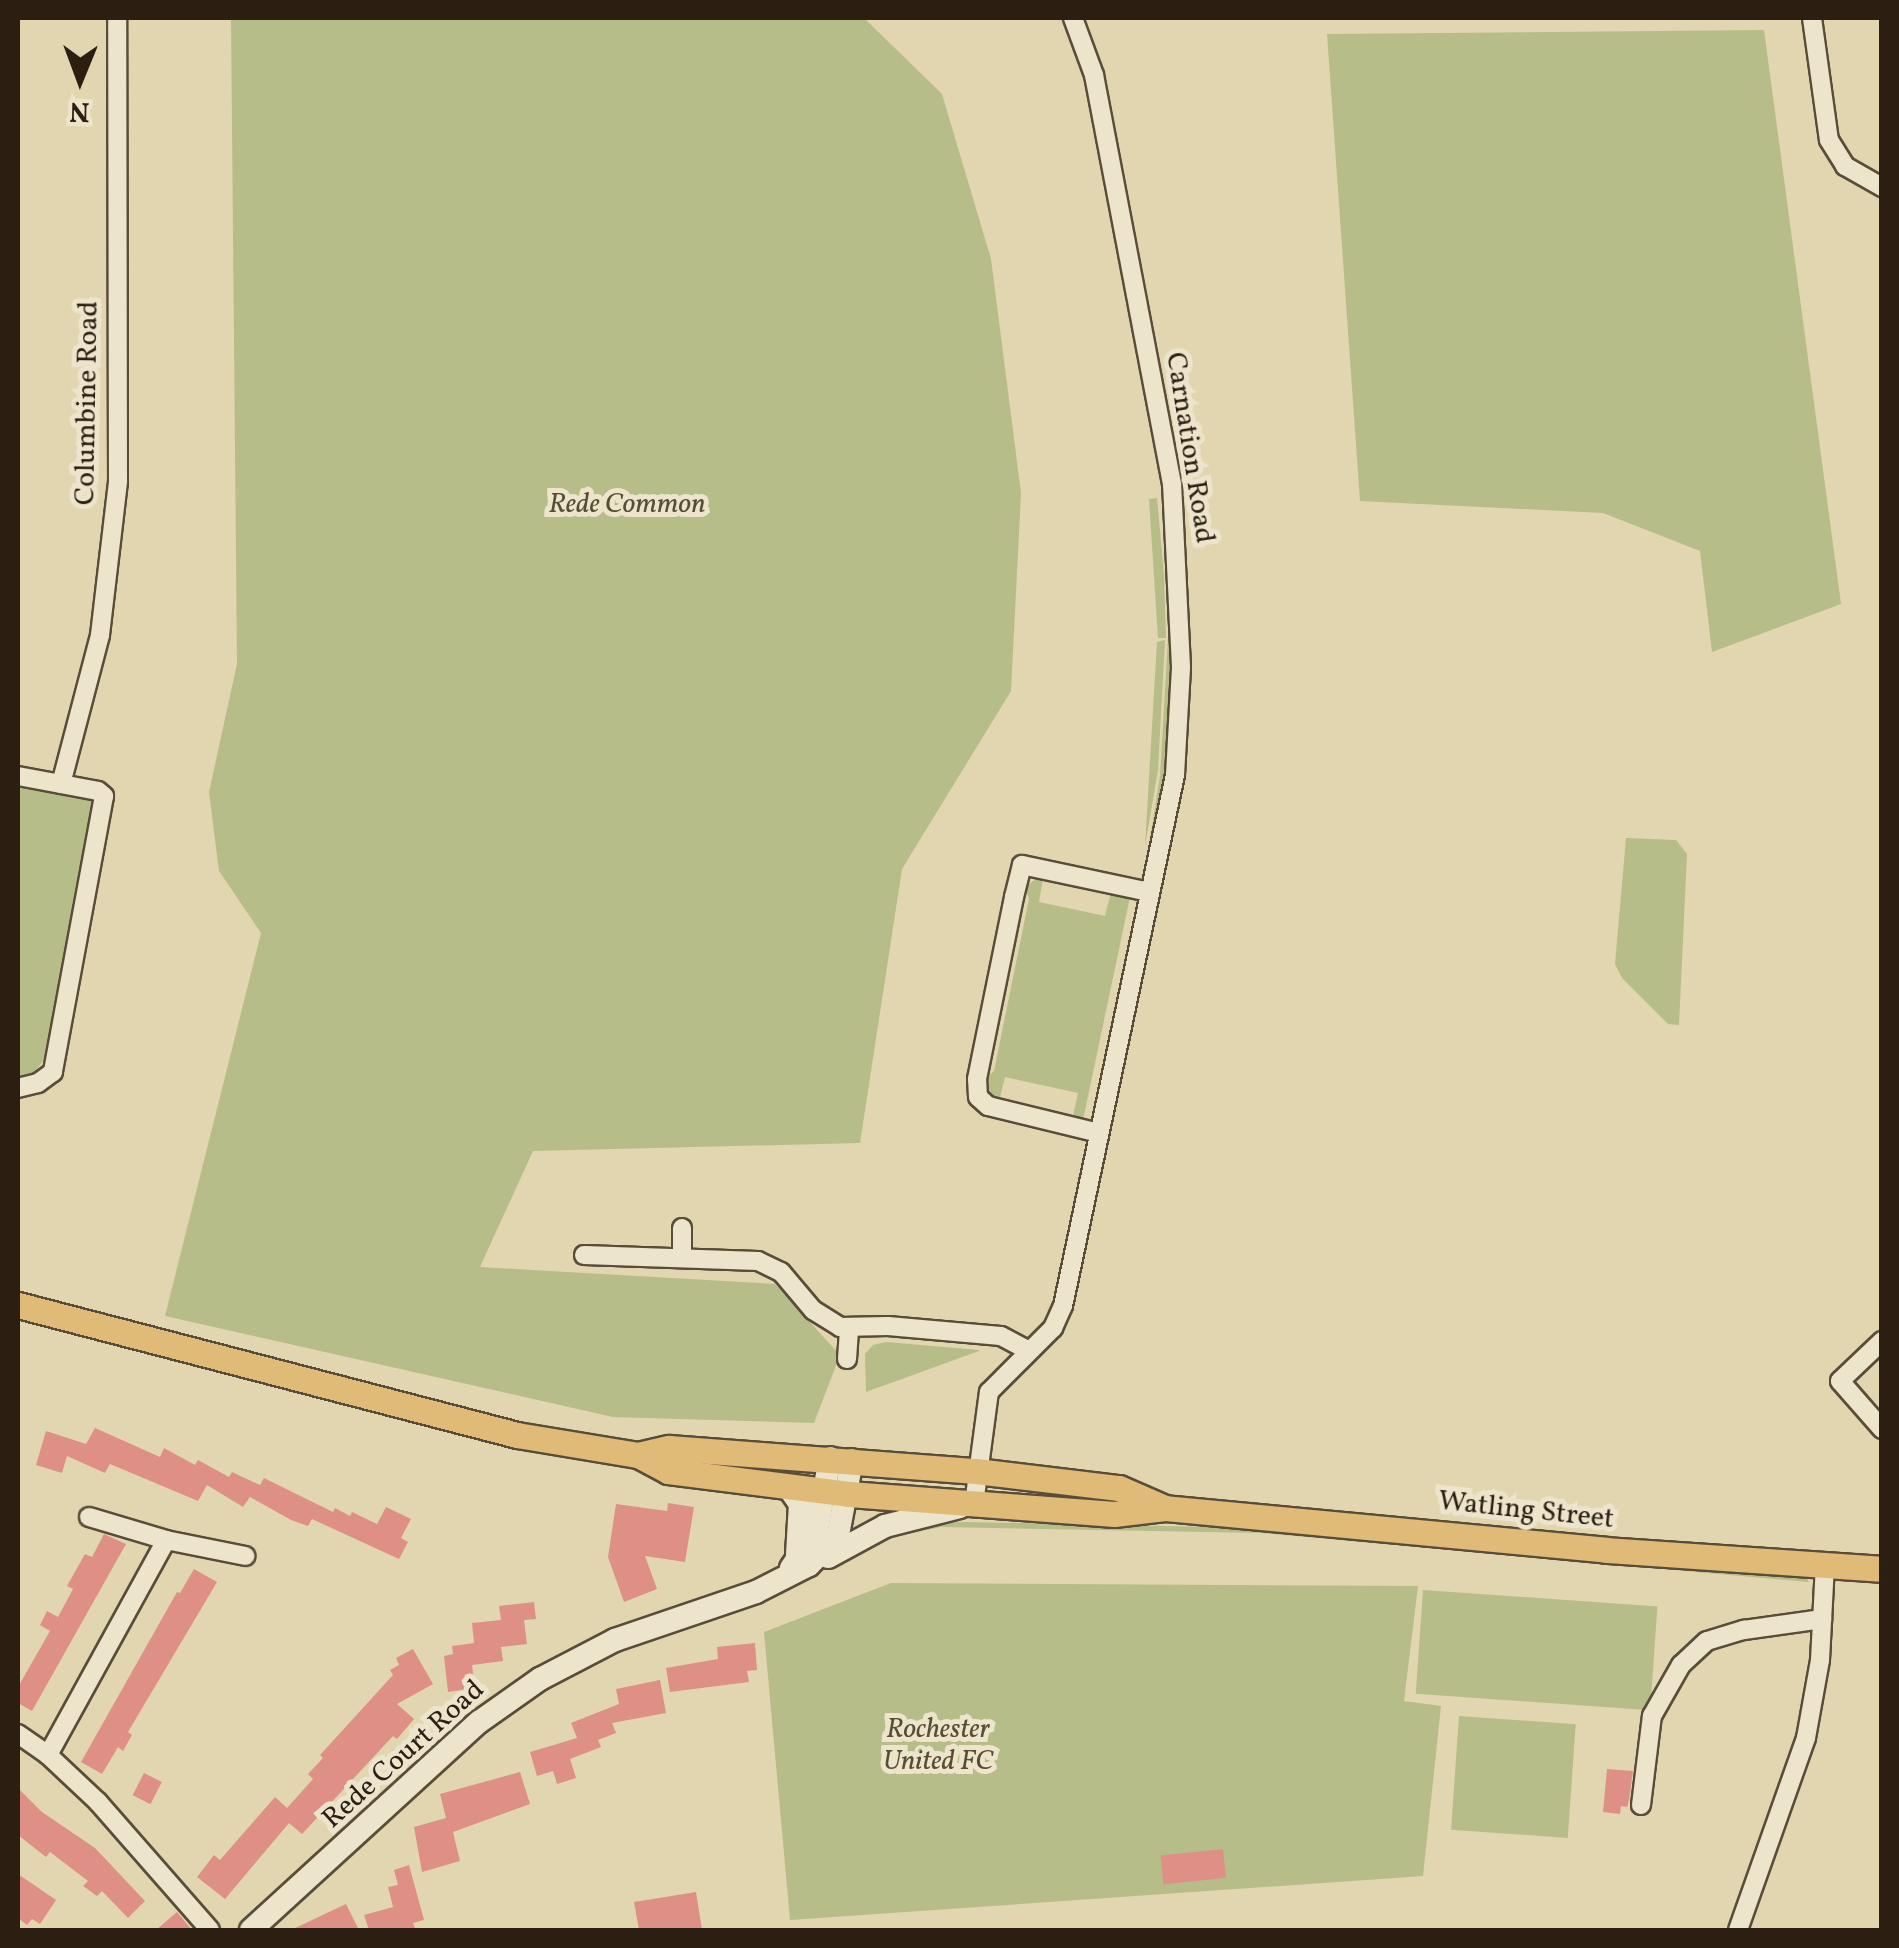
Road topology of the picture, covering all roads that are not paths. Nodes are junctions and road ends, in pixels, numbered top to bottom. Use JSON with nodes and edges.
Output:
{"nodes":[{"id":1,"x":117,"y":18,"type":"edge"},
{"id":2,"x":1073,"y":18,"type":"edge"},
{"id":3,"x":1812,"y":18,"type":"edge"},
{"id":4,"x":1882,"y":187,"type":"edge"},
{"id":5,"x":18,"y":776,"type":"edge"},
{"id":6,"x":61,"y":784,"type":"junction"},
{"id":7,"x":1149,"y":892,"type":"junction"},
{"id":8,"x":18,"y":1088,"type":"edge"},
{"id":9,"x":1100,"y":1133,"type":"junction"},
{"id":10,"x":682,"y":1228,"type":"dead end"},
{"id":11,"x":584,"y":1254,"type":"dead end"},
{"id":12,"x":682,"y":1258,"type":"junction"},
{"id":13,"x":18,"y":1304,"type":"edge"},
{"id":14,"x":849,"y":1329,"type":"junction"},
{"id":15,"x":1882,"y":1341,"type":"edge"},
{"id":16,"x":1029,"y":1351,"type":"junction"},
{"id":17,"x":847,"y":1359,"type":"dead end"},
{"id":18,"x":1882,"y":1429,"type":"edge"},
{"id":19,"x":638,"y":1454,"type":"junction"},
{"id":20,"x":841,"y":1459,"type":"junction"},
{"id":21,"x":976,"y":1471,"type":"junction"},
{"id":22,"x":788,"y":1487,"type":"junction"},
{"id":23,"x":838,"y":1493,"type":"junction"},
{"id":24,"x":974,"y":1504,"type":"junction"},
{"id":25,"x":1165,"y":1508,"type":"junction"},
{"id":26,"x":88,"y":1517,"type":"dead end"},
{"id":27,"x":166,"y":1540,"type":"junction"},
{"id":28,"x":246,"y":1556,"type":"dead end"},
{"id":29,"x":1824,"y":1565,"type":"junction"},
{"id":30,"x":798,"y":1567,"type":"junction"},
{"id":31,"x":1882,"y":1569,"type":"edge"},
{"id":32,"x":1822,"y":1619,"type":"junction"},
{"id":33,"x":18,"y":1734,"type":"edge"},
{"id":34,"x":48,"y":1754,"type":"junction"},
{"id":35,"x":1641,"y":1805,"type":"dead end"},
{"id":36,"x":210,"y":1930,"type":"edge"},
{"id":37,"x":252,"y":1930,"type":"edge"},
{"id":38,"x":1738,"y":1930,"type":"edge"}],
"edges":[{"from":1,"to":6,"type":"street","name":"Columbine Road"},
{"from":2,"to":7,"type":"street","name":"Carnation Road"},
{"from":3,"to":4,"type":"street"},
{"from":5,"to":6,"type":"street"},
{"from":6,"to":8,"type":"street"},
{"from":7,"to":9,"type":"street","name":"Carnation Road"},
{"from":7,"to":9,"type":"street"},
{"from":9,"to":16,"type":"street","name":"Carnation Road"},
{"from":10,"to":12,"type":"street"},
{"from":11,"to":12,"type":"street"},
{"from":12,"to":14,"type":"street"},
{"from":13,"to":19,"type":"main road"},
{"from":14,"to":16,"type":"street"},
{"from":14,"to":17,"type":"street"},
{"from":15,"to":18,"type":"street"},
{"from":16,"to":21,"type":"street","name":"Carnation Road"},
{"from":19,"to":20,"type":"main road","name":"Watling Street"},
{"from":19,"to":22,"type":"main road","name":"Watling Street"},
{"from":20,"to":21,"type":"main road","name":"Watling Street"},
{"from":20,"to":23,"type":"main road","name":"Rede Court Road"},
{"from":21,"to":24,"type":"street","name":"Carnation Road"},
{"from":21,"to":25,"type":"main road","name":"Watling Street"},
{"from":22,"to":23,"type":"main road","name":"Watling Street"},
{"from":22,"to":30,"type":"main road"},
{"from":23,"to":24,"type":"main road","name":"Watling Street"},
{"from":23,"to":30,"type":"main road","name":"Rede Court Road"},
{"from":24,"to":25,"type":"main road","name":"Watling Street"},
{"from":24,"to":30,"type":"main road"},
{"from":25,"to":29,"type":"main road","name":"Watling Street"},
{"from":26,"to":27,"type":"street"},
{"from":27,"to":28,"type":"street"},
{"from":27,"to":34,"type":"street"},
{"from":29,"to":31,"type":"main road","name":"Watling Street"},
{"from":29,"to":32,"type":"street"},
{"from":30,"to":37,"type":"main road","name":"Rede Court Road"},
{"from":32,"to":35,"type":"street"},
{"from":32,"to":38,"type":"street"},
{"from":33,"to":34,"type":"street"},
{"from":34,"to":36,"type":"street"}]}
